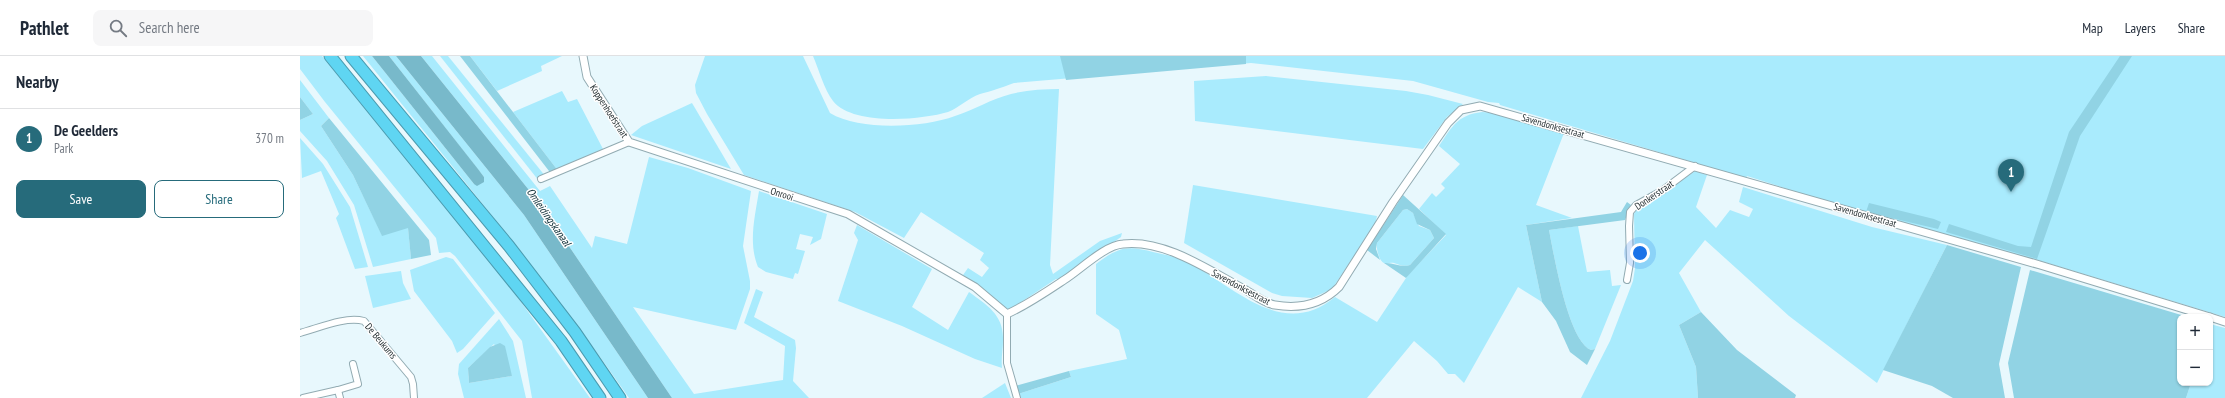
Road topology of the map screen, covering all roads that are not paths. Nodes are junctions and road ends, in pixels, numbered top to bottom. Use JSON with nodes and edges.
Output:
{"nodes":[{"id":1,"x":330,"y":56,"type":"edge"},
{"id":2,"x":351,"y":56,"type":"edge"},
{"id":3,"x":583,"y":56,"type":"edge"},
{"id":4,"x":629,"y":142,"type":"junction"},
{"id":5,"x":1695,"y":166,"type":"junction"},
{"id":6,"x":541,"y":178,"type":"dead end"},
{"id":7,"x":1628,"y":280,"type":"dead end"},
{"id":8,"x":1007,"y":314,"type":"junction"},
{"id":9,"x":2200,"y":314,"type":"edge"},
{"id":10,"x":2213,"y":318,"type":"edge"},
{"id":11,"x":2225,"y":322,"type":"edge"},
{"id":12,"x":300,"y":333,"type":"edge"},
{"id":13,"x":352,"y":364,"type":"dead end"},
{"id":14,"x":338,"y":390,"type":"junction"},
{"id":15,"x":303,"y":398,"type":"edge"},
{"id":16,"x":340,"y":398,"type":"edge"},
{"id":17,"x":414,"y":398,"type":"edge"},
{"id":18,"x":600,"y":398,"type":"edge"},
{"id":19,"x":620,"y":398,"type":"edge"},
{"id":20,"x":1016,"y":398,"type":"edge"}],
"edges":[{"from":1,"to":18,"type":"highway"},
{"from":2,"to":19,"type":"highway"},
{"from":3,"to":4,"type":"street","name":"Koppenhoefstraat"},
{"from":4,"to":6,"type":"street"},
{"from":4,"to":8,"type":"street","name":"Onrooi"},
{"from":5,"to":7,"type":"street","name":"Donkerstraat"},
{"from":5,"to":8,"type":"street","name":"Savendonksestraat"},
{"from":5,"to":9,"type":"street","name":"Savendonksestraat"},
{"from":8,"to":20,"type":"street"},
{"from":10,"to":11,"type":"street","name":"Savendonksestraat"},
{"from":12,"to":17,"type":"street","name":"De Beukums"},
{"from":13,"to":14,"type":"street"},
{"from":14,"to":15,"type":"street"},
{"from":14,"to":16,"type":"street"}]}
